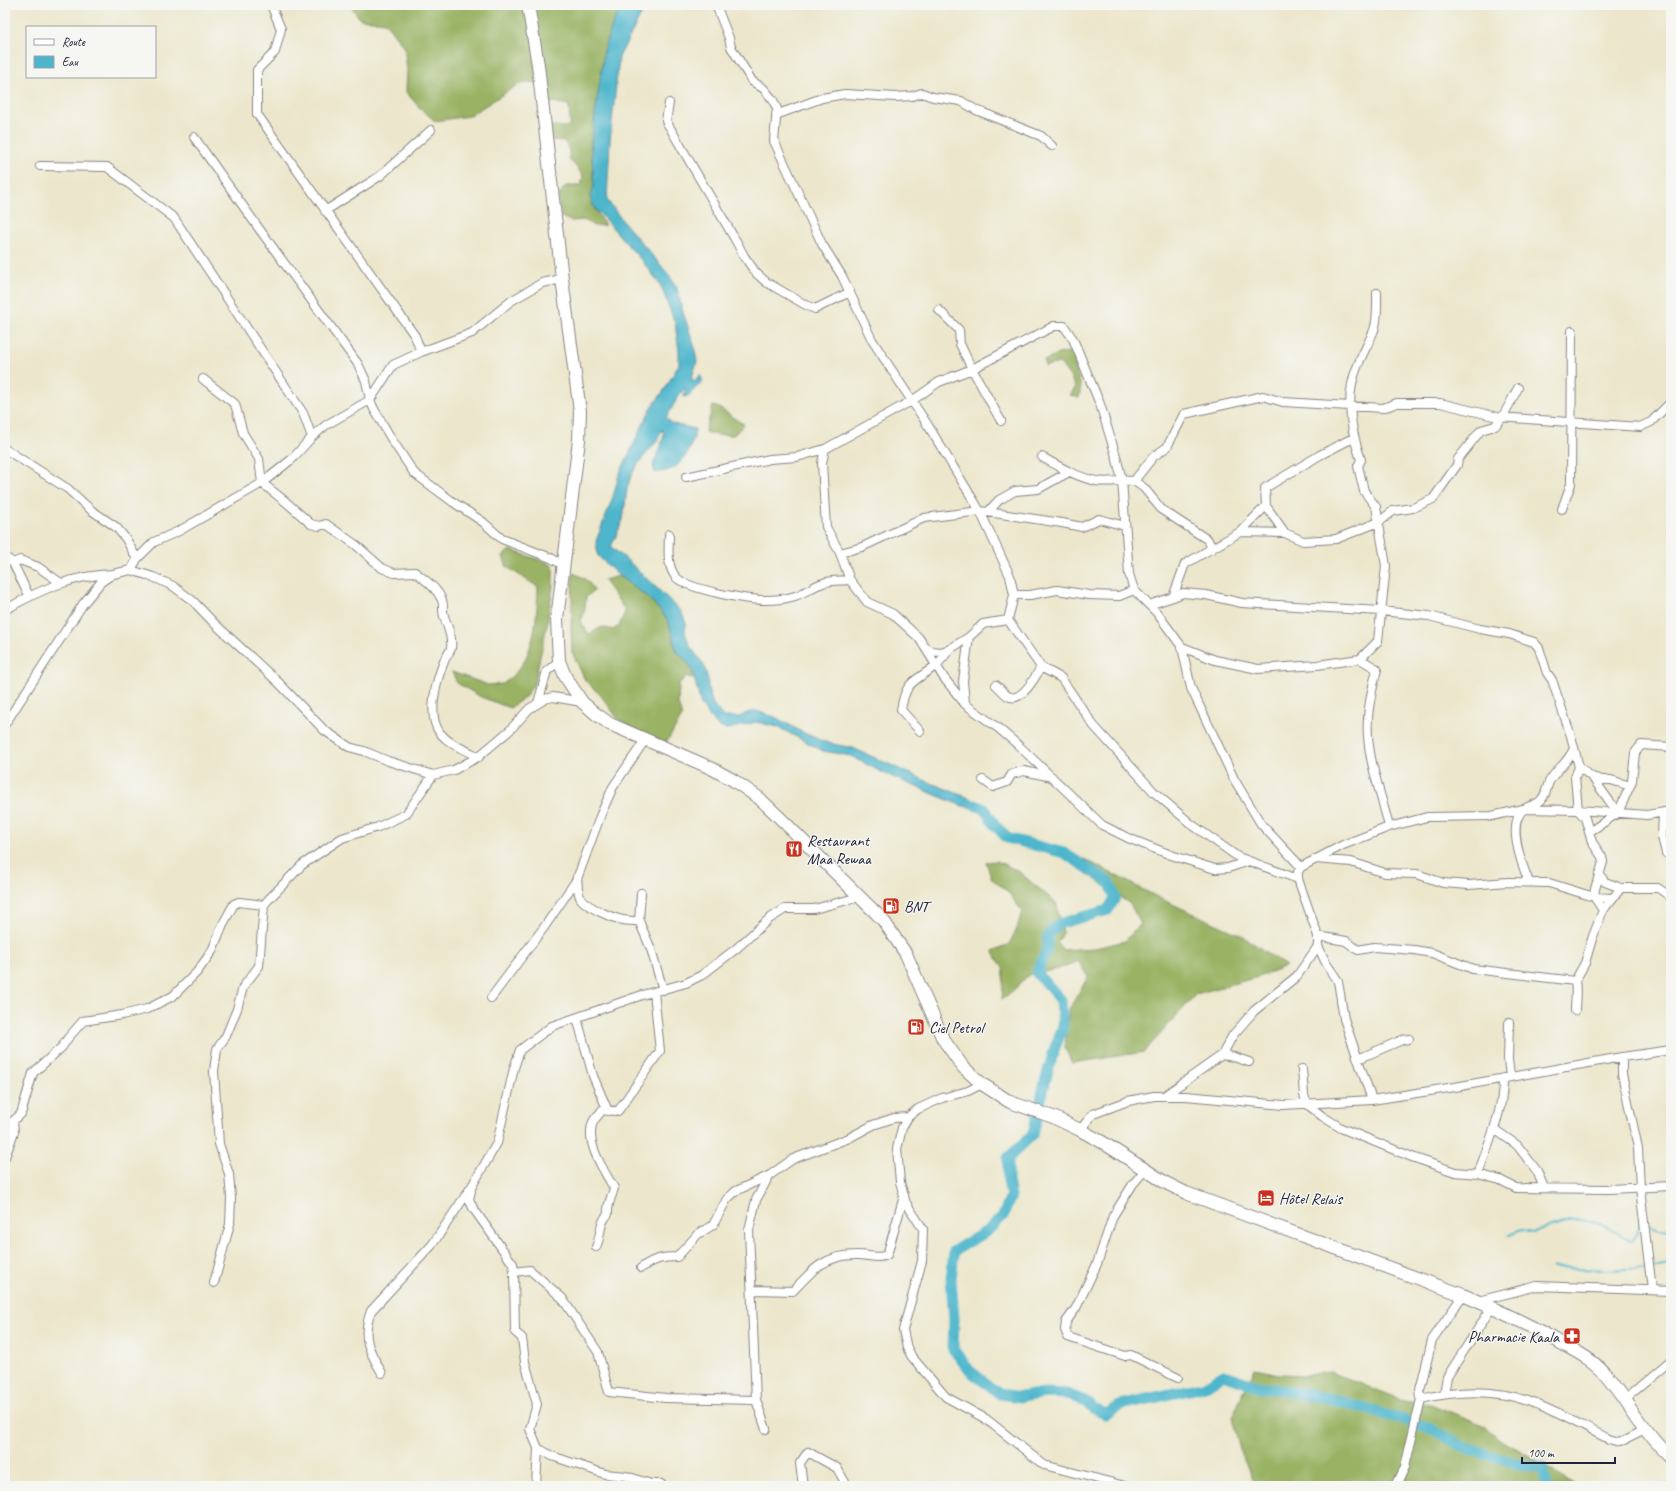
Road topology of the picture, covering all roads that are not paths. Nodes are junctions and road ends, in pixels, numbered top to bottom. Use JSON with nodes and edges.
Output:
{"nodes":[{"id":1,"x":271,"y":5,"type":"edge"},
{"id":2,"x":528,"y":5,"type":"edge"},
{"id":3,"x":716,"y":5,"type":"edge"},
{"id":4,"x":669,"y":103,"type":"dead end"},
{"id":5,"x":776,"y":115,"type":"junction"},
{"id":6,"x":431,"y":130,"type":"dead end"},
{"id":7,"x":194,"y":137,"type":"dead end"},
{"id":8,"x":1052,"y":146,"type":"dead end"},
{"id":9,"x":40,"y":166,"type":"dead end"},
{"id":10,"x":325,"y":211,"type":"junction"},
{"id":11,"x":562,"y":279,"type":"junction"},
{"id":12,"x":850,"y":292,"type":"junction"},
{"id":13,"x":1377,"y":293,"type":"dead end"},
{"id":14,"x":939,"y":310,"type":"dead end"},
{"id":15,"x":1572,"y":331,"type":"dead end"},
{"id":16,"x":421,"y":352,"type":"junction"},
{"id":17,"x":972,"y":369,"type":"junction"},
{"id":18,"x":203,"y":379,"type":"dead end"},
{"id":19,"x":1518,"y":388,"type":"dead end"},
{"id":20,"x":370,"y":400,"type":"junction"},
{"id":21,"x":913,"y":400,"type":"junction"},
{"id":22,"x":1671,"y":402,"type":"edge"},
{"id":23,"x":1351,"y":405,"type":"junction"},
{"id":24,"x":1502,"y":418,"type":"junction"},
{"id":25,"x":1001,"y":421,"type":"dead end"},
{"id":26,"x":1572,"y":422,"type":"junction"},
{"id":27,"x":312,"y":437,"type":"junction"},
{"id":28,"x":1353,"y":438,"type":"junction"},
{"id":29,"x":5,"y":448,"type":"edge"},
{"id":30,"x":825,"y":449,"type":"junction"},
{"id":31,"x":1042,"y":457,"type":"dead end"},
{"id":32,"x":1069,"y":472,"type":"junction"},
{"id":33,"x":686,"y":476,"type":"dead end"},
{"id":34,"x":1122,"y":480,"type":"junction"},
{"id":35,"x":1134,"y":481,"type":"junction"},
{"id":36,"x":262,"y":484,"type":"junction"},
{"id":37,"x":1266,"y":506,"type":"junction"},
{"id":38,"x":1376,"y":507,"type":"junction"},
{"id":39,"x":1562,"y":509,"type":"dead end"},
{"id":40,"x":1393,"y":511,"type":"junction"},
{"id":41,"x":984,"y":512,"type":"junction"},
{"id":42,"x":1379,"y":522,"type":"junction"},
{"id":43,"x":1125,"y":526,"type":"junction"},
{"id":44,"x":1240,"y":532,"type":"junction"},
{"id":45,"x":1285,"y":533,"type":"junction"},
{"id":46,"x":669,"y":534,"type":"dead end"},
{"id":47,"x":1212,"y":549,"type":"junction"},
{"id":48,"x":840,"y":553,"type":"junction"},
{"id":49,"x":5,"y":557,"type":"edge"},
{"id":50,"x":137,"y":559,"type":"junction"},
{"id":51,"x":13,"y":563,"type":"junction"},
{"id":52,"x":564,"y":565,"type":"junction"},
{"id":53,"x":131,"y":570,"type":"junction"},
{"id":54,"x":113,"y":574,"type":"junction"},
{"id":55,"x":850,"y":580,"type":"junction"},
{"id":56,"x":60,"y":583,"type":"junction"},
{"id":57,"x":1134,"y":590,"type":"junction"},
{"id":58,"x":1014,"y":595,"type":"junction"},
{"id":59,"x":29,"y":596,"type":"junction"},
{"id":60,"x":1173,"y":597,"type":"junction"},
{"id":61,"x":1149,"y":605,"type":"junction"},
{"id":62,"x":5,"y":610,"type":"edge"},
{"id":63,"x":1381,"y":611,"type":"junction"},
{"id":64,"x":1008,"y":620,"type":"junction"},
{"id":65,"x":970,"y":637,"type":"junction"},
{"id":66,"x":925,"y":647,"type":"junction"},
{"id":67,"x":1182,"y":647,"type":"junction"},
{"id":68,"x":950,"y":649,"type":"junction"},
{"id":69,"x":1360,"y":659,"type":"junction"},
{"id":70,"x":560,"y":661,"type":"junction"},
{"id":71,"x":936,"y":665,"type":"junction"},
{"id":72,"x":1041,"y":667,"type":"junction"},
{"id":73,"x":996,"y":685,"type":"dead end"},
{"id":74,"x":582,"y":702,"type":"junction"},
{"id":75,"x":538,"y":703,"type":"junction"},
{"id":76,"x":965,"y":704,"type":"junction"},
{"id":77,"x":5,"y":724,"type":"edge"},
{"id":78,"x":920,"y":731,"type":"dead end"},
{"id":79,"x":644,"y":740,"type":"junction"},
{"id":80,"x":1671,"y":747,"type":"edge"},
{"id":81,"x":1574,"y":748,"type":"junction"},
{"id":82,"x":479,"y":757,"type":"junction"},
{"id":83,"x":1579,"y":767,"type":"junction"},
{"id":84,"x":433,"y":775,"type":"junction"},
{"id":85,"x":1052,"y":777,"type":"junction"},
{"id":86,"x":1592,"y":777,"type":"junction"},
{"id":87,"x":983,"y":780,"type":"dead end"},
{"id":88,"x":1630,"y":786,"type":"junction"},
{"id":89,"x":1523,"y":809,"type":"junction"},
{"id":90,"x":1578,"y":810,"type":"junction"},
{"id":91,"x":1667,"y":812,"type":"edge"},
{"id":92,"x":1618,"y":813,"type":"junction"},
{"id":93,"x":1389,"y":827,"type":"junction"},
{"id":94,"x":1589,"y":832,"type":"junction"},
{"id":95,"x":1666,"y":853,"type":"dead end"},
{"id":96,"x":1315,"y":859,"type":"junction"},
{"id":97,"x":1249,"y":861,"type":"junction"},
{"id":98,"x":1301,"y":868,"type":"junction"},
{"id":99,"x":1599,"y":874,"type":"junction"},
{"id":100,"x":577,"y":877,"type":"junction"},
{"id":101,"x":1298,"y":878,"type":"junction"},
{"id":102,"x":1529,"y":882,"type":"junction"},
{"id":103,"x":1621,"y":888,"type":"junction"},
{"id":104,"x":641,"y":893,"type":"dead end"},
{"id":105,"x":859,"y":897,"type":"junction"},
{"id":106,"x":1594,"y":897,"type":"junction"},
{"id":107,"x":1671,"y":897,"type":"edge"},
{"id":108,"x":1612,"y":898,"type":"junction"},
{"id":109,"x":264,"y":905,"type":"junction"},
{"id":110,"x":1603,"y":910,"type":"junction"},
{"id":111,"x":639,"y":921,"type":"junction"},
{"id":112,"x":1318,"y":936,"type":"junction"},
{"id":113,"x":1318,"y":946,"type":"junction"},
{"id":114,"x":1574,"y":981,"type":"junction"},
{"id":115,"x":663,"y":990,"type":"junction"},
{"id":116,"x":654,"y":992,"type":"junction"},
{"id":117,"x":490,"y":998,"type":"dead end"},
{"id":118,"x":1575,"y":1011,"type":"dead end"},
{"id":119,"x":577,"y":1018,"type":"junction"},
{"id":120,"x":1509,"y":1023,"type":"dead end"},
{"id":121,"x":1409,"y":1039,"type":"dead end"},
{"id":122,"x":1671,"y":1050,"type":"edge"},
{"id":123,"x":1222,"y":1055,"type":"junction"},
{"id":124,"x":1622,"y":1057,"type":"junction"},
{"id":125,"x":1358,"y":1059,"type":"junction"},
{"id":126,"x":1249,"y":1062,"type":"dead end"},
{"id":127,"x":1302,"y":1069,"type":"dead end"},
{"id":128,"x":1506,"y":1078,"type":"junction"},
{"id":129,"x":982,"y":1084,"type":"junction"},
{"id":130,"x":1164,"y":1096,"type":"junction"},
{"id":131,"x":1372,"y":1100,"type":"junction"},
{"id":132,"x":1308,"y":1104,"type":"junction"},
{"id":133,"x":608,"y":1111,"type":"junction"},
{"id":134,"x":908,"y":1117,"type":"junction"},
{"id":135,"x":1494,"y":1129,"type":"junction"},
{"id":136,"x":1080,"y":1130,"type":"junction"},
{"id":137,"x":5,"y":1157,"type":"edge"},
{"id":138,"x":1145,"y":1170,"type":"junction"},
{"id":139,"x":1478,"y":1174,"type":"junction"},
{"id":140,"x":770,"y":1175,"type":"junction"},
{"id":141,"x":472,"y":1186,"type":"junction"},
{"id":142,"x":1671,"y":1186,"type":"edge"},
{"id":143,"x":1544,"y":1188,"type":"junction"},
{"id":144,"x":1640,"y":1188,"type":"junction"},
{"id":145,"x":904,"y":1196,"type":"junction"},
{"id":146,"x":596,"y":1247,"type":"dead end"},
{"id":147,"x":641,"y":1268,"type":"dead end"},
{"id":148,"x":514,"y":1272,"type":"junction"},
{"id":149,"x":214,"y":1283,"type":"dead end"},
{"id":150,"x":752,"y":1290,"type":"junction"},
{"id":151,"x":1652,"y":1290,"type":"junction"},
{"id":152,"x":1671,"y":1291,"type":"edge"},
{"id":153,"x":1463,"y":1295,"type":"junction"},
{"id":154,"x":1478,"y":1302,"type":"junction"},
{"id":155,"x":1492,"y":1307,"type":"junction"},
{"id":156,"x":1671,"y":1360,"type":"edge"},
{"id":157,"x":382,"y":1373,"type":"dead end"},
{"id":158,"x":1178,"y":1378,"type":"dead end"},
{"id":159,"x":1444,"y":1394,"type":"junction"},
{"id":160,"x":1421,"y":1399,"type":"junction"},
{"id":161,"x":756,"y":1400,"type":"junction"},
{"id":162,"x":1624,"y":1400,"type":"junction"},
{"id":163,"x":766,"y":1429,"type":"dead end"},
{"id":164,"x":1645,"y":1429,"type":"junction"},
{"id":165,"x":538,"y":1448,"type":"junction"},
{"id":166,"x":1671,"y":1458,"type":"edge"},
{"id":167,"x":642,"y":1483,"type":"edge"},
{"id":168,"x":536,"y":1486,"type":"edge"},
{"id":169,"x":663,"y":1486,"type":"edge"},
{"id":170,"x":803,"y":1486,"type":"edge"},
{"id":171,"x":847,"y":1486,"type":"edge"},
{"id":172,"x":1125,"y":1486,"type":"edge"},
{"id":173,"x":1396,"y":1486,"type":"edge"}],
"edges":[{"from":1,"to":10,"type":"street"},
{"from":2,"to":11,"type":"highway"},
{"from":3,"to":5,"type":"street"},
{"from":4,"to":12,"type":"street"},
{"from":5,"to":8,"type":"street"},
{"from":5,"to":12,"type":"street"},
{"from":6,"to":10,"type":"street"},
{"from":7,"to":20,"type":"street"},
{"from":9,"to":27,"type":"street"},
{"from":10,"to":16,"type":"street"},
{"from":11,"to":16,"type":"street"},
{"from":11,"to":52,"type":"highway"},
{"from":12,"to":21,"type":"street"},
{"from":13,"to":23,"type":"street"},
{"from":14,"to":17,"type":"street"},
{"from":15,"to":26,"type":"street"},
{"from":16,"to":20,"type":"street"},
{"from":17,"to":21,"type":"street"},
{"from":17,"to":25,"type":"street"},
{"from":17,"to":34,"type":"street"},
{"from":18,"to":36,"type":"street"},
{"from":19,"to":24,"type":"street"},
{"from":20,"to":27,"type":"street"},
{"from":20,"to":52,"type":"street"},
{"from":21,"to":30,"type":"street"},
{"from":21,"to":41,"type":"street"},
{"from":22,"to":26,"type":"street"},
{"from":23,"to":24,"type":"street"},
{"from":23,"to":28,"type":"street"},
{"from":23,"to":35,"type":"street"},
{"from":24,"to":26,"type":"street"},
{"from":24,"to":40,"type":"street"},
{"from":26,"to":39,"type":"street"},
{"from":27,"to":36,"type":"street"},
{"from":28,"to":37,"type":"street"},
{"from":28,"to":38,"type":"street"},
{"from":29,"to":50,"type":"street"},
{"from":30,"to":33,"type":"street"},
{"from":30,"to":48,"type":"street"},
{"from":31,"to":32,"type":"street"},
{"from":32,"to":34,"type":"street"},
{"from":32,"to":41,"type":"street"},
{"from":34,"to":35,"type":"street"},
{"from":34,"to":43,"type":"street"},
{"from":35,"to":47,"type":"street"},
{"from":36,"to":50,"type":"street"},
{"from":36,"to":82,"type":"street"},
{"from":37,"to":44,"type":"street"},
{"from":37,"to":45,"type":"street"},
{"from":38,"to":40,"type":"street"},
{"from":38,"to":42,"type":"street"},
{"from":40,"to":42,"type":"street"},
{"from":41,"to":43,"type":"street"},
{"from":41,"to":48,"type":"street"},
{"from":41,"to":58,"type":"street"},
{"from":42,"to":45,"type":"street"},
{"from":42,"to":63,"type":"street"},
{"from":43,"to":57,"type":"street"},
{"from":44,"to":45,"type":"street"},
{"from":44,"to":47,"type":"street"},
{"from":46,"to":55,"type":"street"},
{"from":47,"to":60,"type":"street"},
{"from":48,"to":55,"type":"street"},
{"from":49,"to":51,"type":"street"},
{"from":50,"to":53,"type":"street"},
{"from":51,"to":56,"type":"street"},
{"from":51,"to":59,"type":"street"},
{"from":52,"to":70,"type":"highway"},
{"from":53,"to":54,"type":"street"},
{"from":53,"to":84,"type":"street"},
{"from":54,"to":56,"type":"street"},
{"from":54,"to":77,"type":"street"},
{"from":55,"to":66,"type":"street"},
{"from":56,"to":59,"type":"street"},
{"from":57,"to":58,"type":"street"},
{"from":57,"to":61,"type":"street"},
{"from":58,"to":64,"type":"street"},
{"from":59,"to":62,"type":"street"},
{"from":60,"to":61,"type":"street"},
{"from":60,"to":63,"type":"street"},
{"from":61,"to":67,"type":"street"},
{"from":63,"to":69,"type":"street"},
{"from":63,"to":81,"type":"street"},
{"from":64,"to":65,"type":"street"},
{"from":64,"to":72,"type":"street"},
{"from":65,"to":68,"type":"street"},
{"from":65,"to":76,"type":"street"},
{"from":66,"to":68,"type":"street"},
{"from":66,"to":71,"type":"street"},
{"from":67,"to":69,"type":"street"},
{"from":67,"to":98,"type":"street"},
{"from":68,"to":71,"type":"street"},
{"from":69,"to":93,"type":"street"},
{"from":70,"to":74,"type":"highway"},
{"from":70,"to":75,"type":"street"},
{"from":71,"to":76,"type":"street"},
{"from":71,"to":78,"type":"street"},
{"from":72,"to":73,"type":"street"},
{"from":72,"to":97,"type":"street"},
{"from":74,"to":75,"type":"street"},
{"from":74,"to":79,"type":"highway"},
{"from":75,"to":82,"type":"street"},
{"from":76,"to":85,"type":"street"},
{"from":79,"to":100,"type":"street"},
{"from":79,"to":105,"type":"highway"},
{"from":80,"to":88,"type":"street"},
{"from":81,"to":83,"type":"street"},
{"from":81,"to":89,"type":"street"},
{"from":82,"to":84,"type":"street"},
{"from":83,"to":86,"type":"street"},
{"from":83,"to":90,"type":"street"},
{"from":84,"to":109,"type":"street"},
{"from":85,"to":87,"type":"street"},
{"from":85,"to":97,"type":"street"},
{"from":86,"to":88,"type":"street"},
{"from":86,"to":92,"type":"street"},
{"from":88,"to":92,"type":"street"},
{"from":89,"to":90,"type":"street"},
{"from":89,"to":93,"type":"street"},
{"from":89,"to":102,"type":"street"},
{"from":90,"to":92,"type":"street"},
{"from":90,"to":94,"type":"street"},
{"from":91,"to":92,"type":"street"},
{"from":91,"to":95,"type":"street"},
{"from":92,"to":94,"type":"street"},
{"from":93,"to":96,"type":"street"},
{"from":94,"to":99,"type":"street"},
{"from":96,"to":98,"type":"street"},
{"from":96,"to":102,"type":"street"},
{"from":97,"to":101,"type":"street"},
{"from":98,"to":101,"type":"street"},
{"from":99,"to":103,"type":"street"},
{"from":99,"to":106,"type":"street"},
{"from":100,"to":111,"type":"street"},
{"from":100,"to":117,"type":"street"},
{"from":101,"to":112,"type":"street"},
{"from":102,"to":106,"type":"street"},
{"from":103,"to":107,"type":"street"},
{"from":103,"to":108,"type":"street"},
{"from":104,"to":111,"type":"street"},
{"from":105,"to":115,"type":"street"},
{"from":105,"to":129,"type":"highway"},
{"from":106,"to":108,"type":"street"},
{"from":106,"to":110,"type":"street"},
{"from":108,"to":110,"type":"street"},
{"from":109,"to":137,"type":"street"},
{"from":109,"to":149,"type":"street"},
{"from":110,"to":114,"type":"street"},
{"from":111,"to":115,"type":"street"},
{"from":112,"to":113,"type":"street"},
{"from":112,"to":114,"type":"street"},
{"from":113,"to":123,"type":"street"},
{"from":113,"to":125,"type":"street"},
{"from":114,"to":118,"type":"street"},
{"from":115,"to":116,"type":"street"},
{"from":116,"to":119,"type":"street"},
{"from":116,"to":133,"type":"street"},
{"from":119,"to":133,"type":"street"},
{"from":119,"to":141,"type":"street"},
{"from":120,"to":128,"type":"street"},
{"from":121,"to":125,"type":"street"},
{"from":122,"to":124,"type":"street"},
{"from":123,"to":126,"type":"street"},
{"from":123,"to":130,"type":"street"},
{"from":124,"to":128,"type":"street"},
{"from":124,"to":144,"type":"street"},
{"from":125,"to":131,"type":"street"},
{"from":127,"to":132,"type":"street"},
{"from":128,"to":131,"type":"street"},
{"from":128,"to":135,"type":"street"},
{"from":129,"to":134,"type":"street"},
{"from":129,"to":136,"type":"highway"},
{"from":130,"to":132,"type":"street"},
{"from":130,"to":136,"type":"street"},
{"from":131,"to":132,"type":"street"},
{"from":132,"to":139,"type":"street"},
{"from":133,"to":146,"type":"street"},
{"from":134,"to":140,"type":"street"},
{"from":134,"to":145,"type":"street"},
{"from":135,"to":139,"type":"street"},
{"from":135,"to":143,"type":"street"},
{"from":136,"to":138,"type":"highway"},
{"from":138,"to":153,"type":"highway"},
{"from":138,"to":158,"type":"street"},
{"from":139,"to":143,"type":"street"},
{"from":140,"to":147,"type":"street"},
{"from":140,"to":150,"type":"street"},
{"from":141,"to":148,"type":"street"},
{"from":141,"to":157,"type":"street"},
{"from":142,"to":144,"type":"street"},
{"from":143,"to":144,"type":"street"},
{"from":144,"to":151,"type":"street"},
{"from":145,"to":150,"type":"street"},
{"from":145,"to":172,"type":"street"},
{"from":148,"to":161,"type":"street"},
{"from":148,"to":165,"type":"street"},
{"from":150,"to":161,"type":"street"},
{"from":151,"to":152,"type":"street"},
{"from":151,"to":154,"type":"street"},
{"from":153,"to":154,"type":"highway"},
{"from":153,"to":160,"type":"street"},
{"from":154,"to":155,"type":"highway"},
{"from":155,"to":159,"type":"street"},
{"from":155,"to":162,"type":"highway"},
{"from":156,"to":162,"type":"street"},
{"from":159,"to":160,"type":"street"},
{"from":159,"to":164,"type":"street"},
{"from":160,"to":173,"type":"street"},
{"from":161,"to":163,"type":"street"},
{"from":162,"to":164,"type":"highway"},
{"from":164,"to":166,"type":"highway"},
{"from":165,"to":167,"type":"street"},
{"from":165,"to":168,"type":"street"},
{"from":167,"to":169,"type":"street"},
{"from":170,"to":171,"type":"street"}]}
